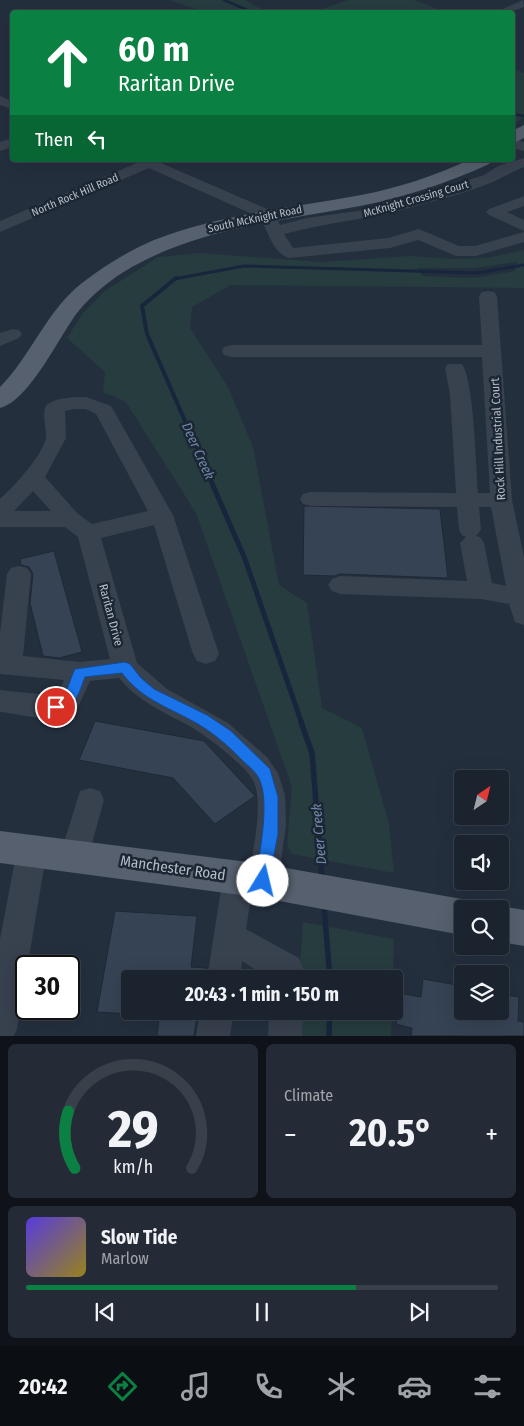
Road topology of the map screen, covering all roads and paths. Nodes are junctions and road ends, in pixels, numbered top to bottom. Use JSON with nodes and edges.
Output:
{"nodes":[{"id":1,"x":524,"y":3,"type":"edge"},
{"id":2,"x":506,"y":10,"type":"edge"},
{"id":3,"x":146,"y":162,"type":"edge"},
{"id":4,"x":479,"y":162,"type":"edge"},
{"id":5,"x":524,"y":162,"type":"edge"},
{"id":6,"x":524,"y":201,"type":"edge"},
{"id":7,"x":271,"y":223,"type":"junction"},
{"id":8,"x":524,"y":226,"type":"edge"},
{"id":9,"x":0,"y":227,"type":"edge"},
{"id":10,"x":524,"y":237,"type":"edge"},
{"id":11,"x":488,"y":296,"type":"dead end"},
{"id":12,"x":231,"y":350,"type":"dead end"},
{"id":13,"x":493,"y":351,"type":"junction"},
{"id":14,"x":455,"y":368,"type":"dead end"},
{"id":15,"x":460,"y":394,"type":"junction"},
{"id":16,"x":495,"y":396,"type":"junction"},
{"id":17,"x":0,"y":401,"type":"edge"},
{"id":18,"x":34,"y":478,"type":"junction"},
{"id":19,"x":468,"y":498,"type":"junction"},
{"id":20,"x":311,"y":499,"type":"dead end"},
{"id":21,"x":500,"y":500,"type":"junction"},
{"id":22,"x":0,"y":512,"type":"edge"},
{"id":23,"x":162,"y":515,"type":"junction"},
{"id":24,"x":0,"y":519,"type":"edge"},
{"id":25,"x":79,"y":526,"type":"junction"},
{"id":26,"x":18,"y":574,"type":"dead end"},
{"id":27,"x":340,"y":585,"type":"dead end"},
{"id":28,"x":481,"y":590,"type":"junction"},
{"id":29,"x":522,"y":606,"type":"edge"},
{"id":30,"x":206,"y":654,"type":"dead end"},
{"id":31,"x":4,"y":665,"type":"edge"},
{"id":32,"x":125,"y":667,"type":"junction"},
{"id":33,"x":80,"y":672,"type":"junction"},
{"id":34,"x":0,"y":701,"type":"edge"},
{"id":35,"x":90,"y":800,"type":"dead end"},
{"id":36,"x":16,"y":848,"type":"edge"},
{"id":37,"x":75,"y":855,"type":"junction"},
{"id":38,"x":262,"y":881,"type":"junction"},
{"id":39,"x":454,"y":915,"type":"edge"},
{"id":40,"x":509,"y":926,"type":"edge"},
{"id":41,"x":524,"y":928,"type":"edge"},
{"id":42,"x":229,"y":937,"type":"junction"},
{"id":43,"x":224,"y":970,"type":"edge"},
{"id":44,"x":281,"y":970,"type":"edge"},
{"id":45,"x":286,"y":1020,"type":"edge"},
{"id":46,"x":0,"y":1029,"type":"edge"},
{"id":47,"x":285,"y":1036,"type":"edge"}],
"edges":[{"from":1,"to":2,"type":"street"},
{"from":3,"to":7,"type":"street"},
{"from":3,"to":9,"type":"street","name":"North Rock Hill Road"},
{"from":4,"to":7,"type":"main road","name":"South McKnight Road"},
{"from":5,"to":7,"type":"street","name":"McKnight Crossing Court"},
{"from":6,"to":8,"type":"street"},
{"from":7,"to":10,"type":"street"},
{"from":7,"to":17,"type":"main road","name":"South McKnight Road"},
{"from":11,"to":13,"type":"street","name":"Rock Hill Industrial Court"},
{"from":12,"to":13,"type":"street"},
{"from":13,"to":16,"type":"street","name":"Rock Hill Industrial Court"},
{"from":14,"to":15,"type":"street"},
{"from":15,"to":16,"type":"street"},
{"from":15,"to":19,"type":"street"},
{"from":16,"to":21,"type":"street","name":"Rock Hill Industrial Court"},
{"from":18,"to":22,"type":"street"},
{"from":18,"to":23,"type":"street"},
{"from":18,"to":25,"type":"street"},
{"from":19,"to":20,"type":"street"},
{"from":19,"to":21,"type":"street"},
{"from":19,"to":28,"type":"street"},
{"from":21,"to":29,"type":"street","name":"Rock Hill Industrial Court"},
{"from":23,"to":25,"type":"street"},
{"from":23,"to":30,"type":"street"},
{"from":24,"to":25,"type":"street"},
{"from":25,"to":32,"type":"street","name":"Raritan Drive"},
{"from":26,"to":31,"type":"street"},
{"from":27,"to":28,"type":"street"},
{"from":28,"to":29,"type":"street"},
{"from":31,"to":33,"type":"street"},
{"from":32,"to":33,"type":"street"},
{"from":32,"to":38,"type":"street","name":"Raritan Drive"},
{"from":33,"to":34,"type":"street"},
{"from":35,"to":37,"type":"street"},
{"from":36,"to":37,"type":"main road","name":"Manchester Road"},
{"from":36,"to":46,"type":"street"},
{"from":37,"to":38,"type":"main road","name":"Manchester Road"},
{"from":38,"to":39,"type":"main road","name":"Manchester Road"},
{"from":38,"to":42,"type":"street","name":"Raritan Drive"},
{"from":40,"to":41,"type":"main road"},
{"from":42,"to":43,"type":"street","name":"Raritan Drive"},
{"from":42,"to":44,"type":"street"},
{"from":45,"to":47,"type":"street"}]}
